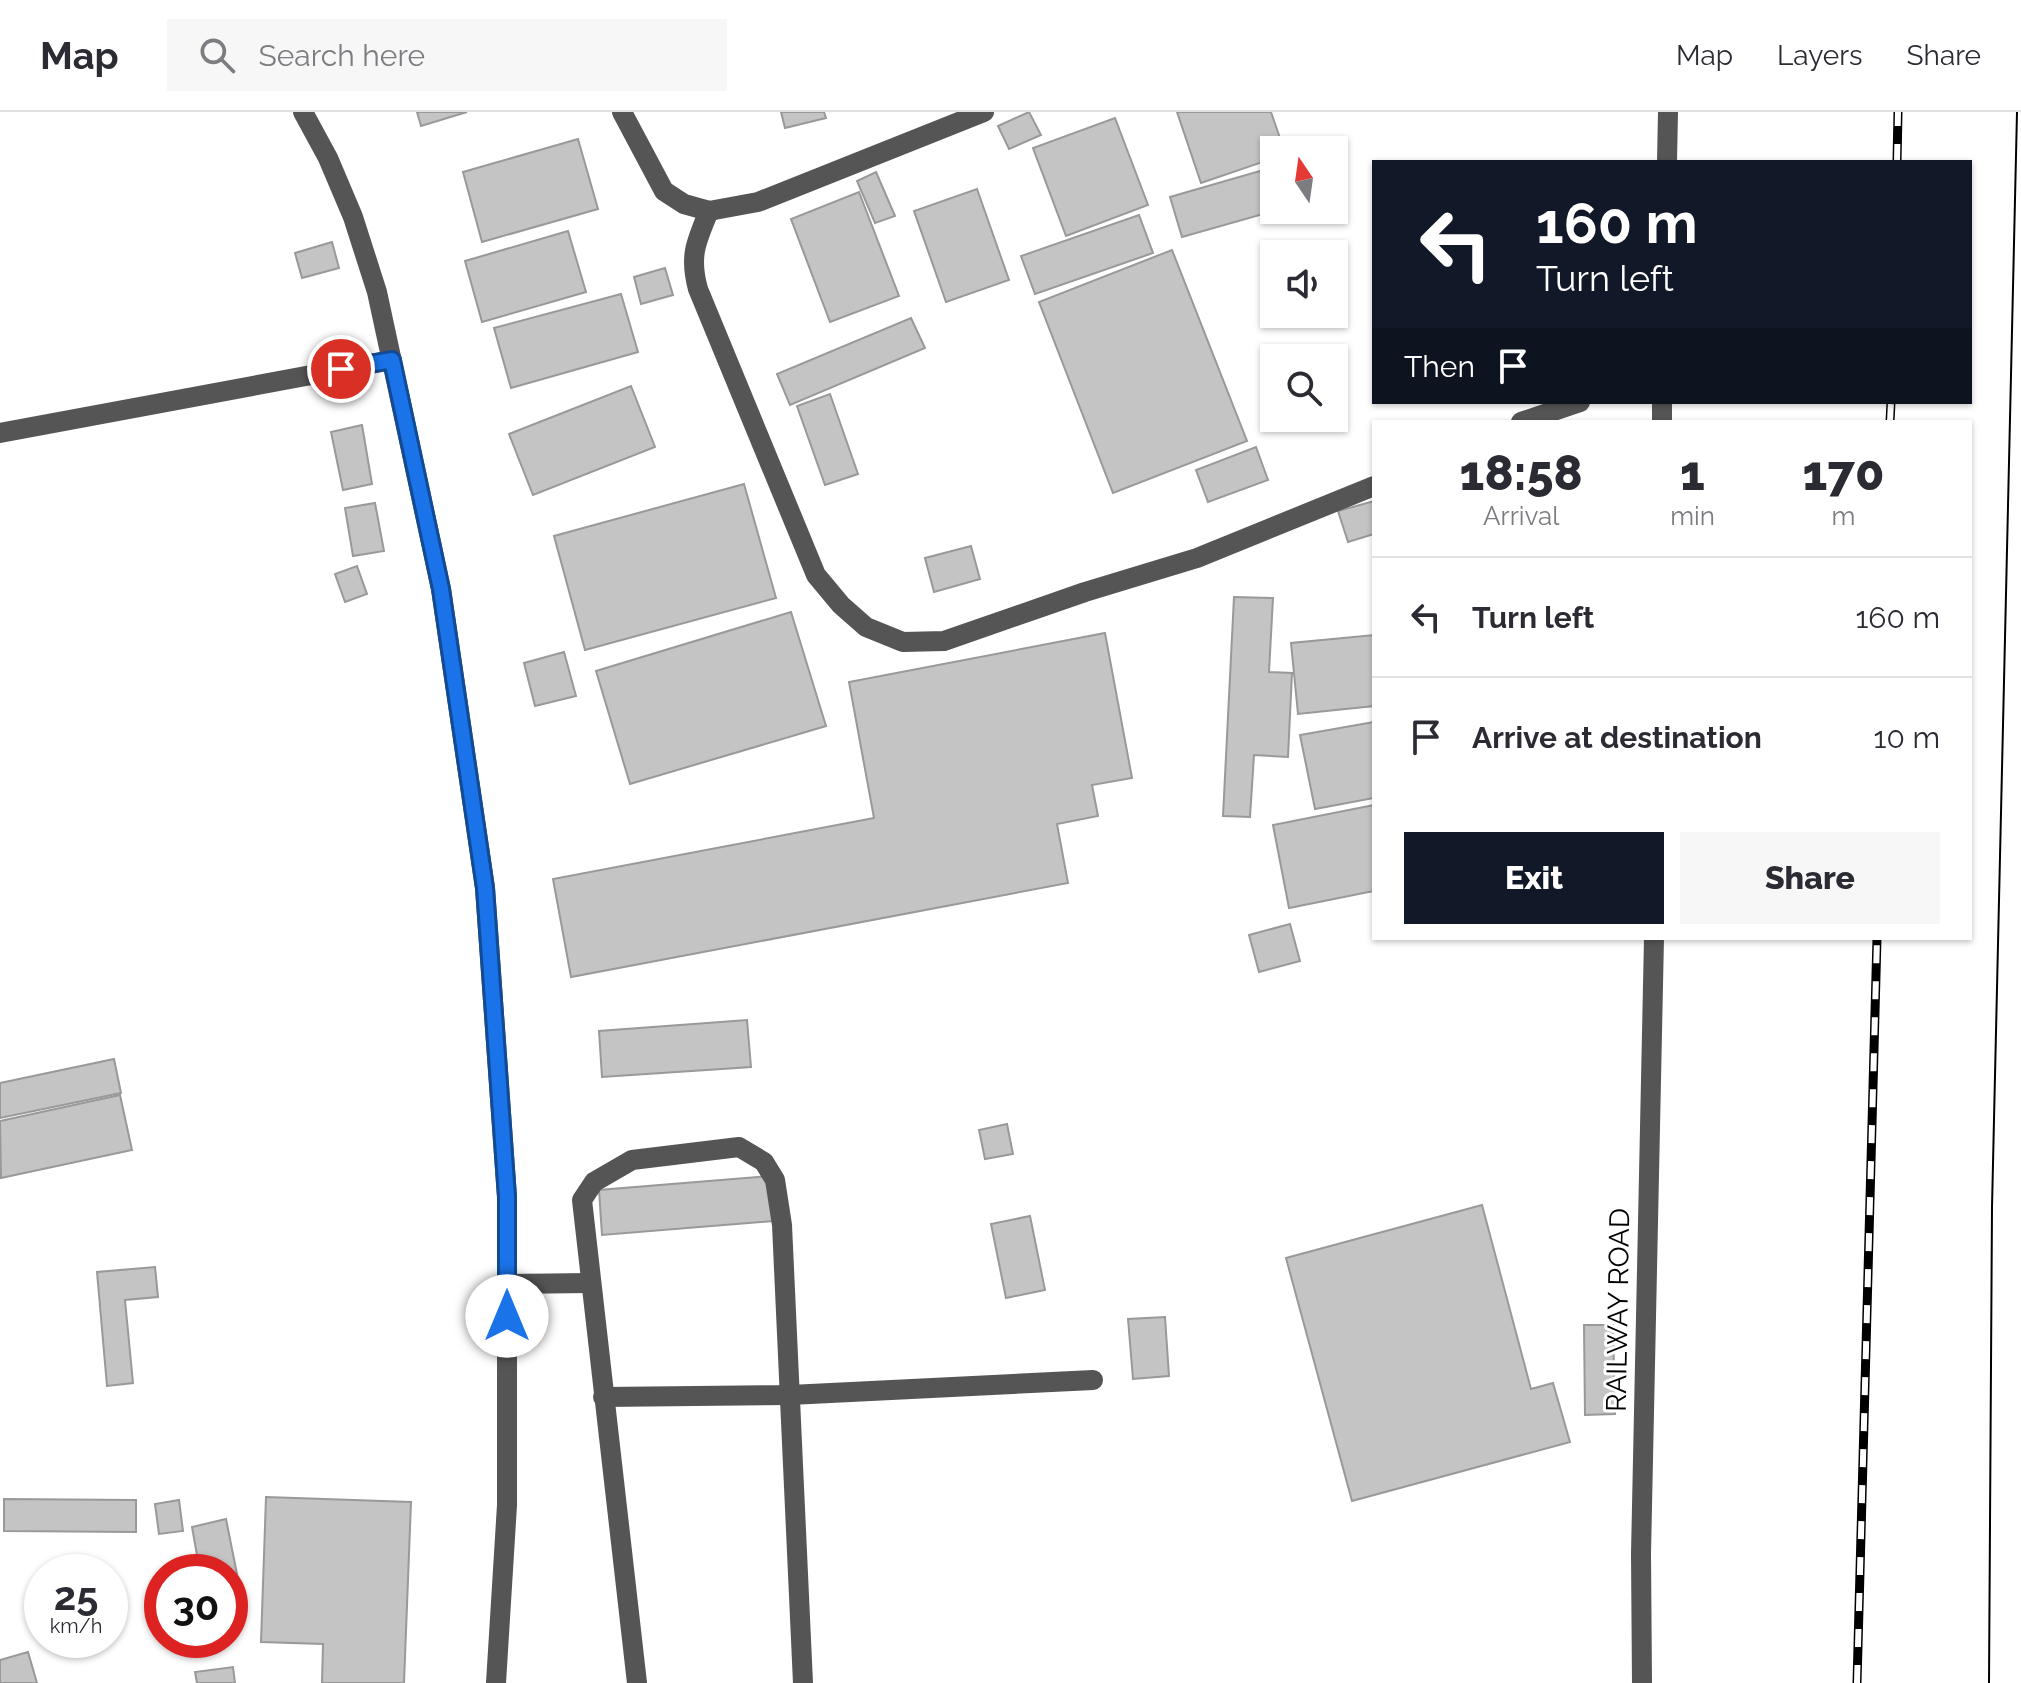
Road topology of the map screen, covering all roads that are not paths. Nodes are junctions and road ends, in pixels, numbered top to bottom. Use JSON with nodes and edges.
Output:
{"nodes":[{"id":1,"x":303,"y":112,"type":"edge"},
{"id":2,"x":622,"y":112,"type":"edge"},
{"id":3,"x":984,"y":112,"type":"edge"},
{"id":4,"x":1668,"y":112,"type":"edge"},
{"id":5,"x":1667,"y":160,"type":"edge"},
{"id":6,"x":709,"y":211,"type":"junction"},
{"id":7,"x":392,"y":360,"type":"junction"},
{"id":8,"x":1574,"y":404,"type":"edge"},
{"id":9,"x":1527,"y":420,"type":"edge"},
{"id":10,"x":0,"y":433,"type":"edge"},
{"id":11,"x":1372,"y":487,"type":"edge"},
{"id":12,"x":1654,"y":940,"type":"edge"},
{"id":13,"x":590,"y":1283,"type":"junction"},
{"id":14,"x":507,"y":1284,"type":"junction"},
{"id":15,"x":1093,"y":1380,"type":"dead end"},
{"id":16,"x":790,"y":1395,"type":"junction"},
{"id":17,"x":603,"y":1397,"type":"junction"},
{"id":18,"x":496,"y":1683,"type":"edge"},
{"id":19,"x":637,"y":1683,"type":"edge"},
{"id":20,"x":803,"y":1683,"type":"edge"},
{"id":21,"x":1642,"y":1683,"type":"edge"}],
"edges":[{"from":1,"to":7,"type":"street"},
{"from":2,"to":6,"type":"street"},
{"from":3,"to":6,"type":"street"},
{"from":4,"to":5,"type":"street"},
{"from":6,"to":11,"type":"street"},
{"from":7,"to":10,"type":"street"},
{"from":7,"to":14,"type":"street"},
{"from":8,"to":9,"type":"street"},
{"from":12,"to":21,"type":"street","name":"RAILWAY ROAD"},
{"from":13,"to":14,"type":"street"},
{"from":13,"to":16,"type":"street"},
{"from":13,"to":17,"type":"street"},
{"from":14,"to":18,"type":"street"},
{"from":15,"to":16,"type":"street"},
{"from":16,"to":17,"type":"street"},
{"from":16,"to":20,"type":"street"},
{"from":17,"to":19,"type":"street"}]}
